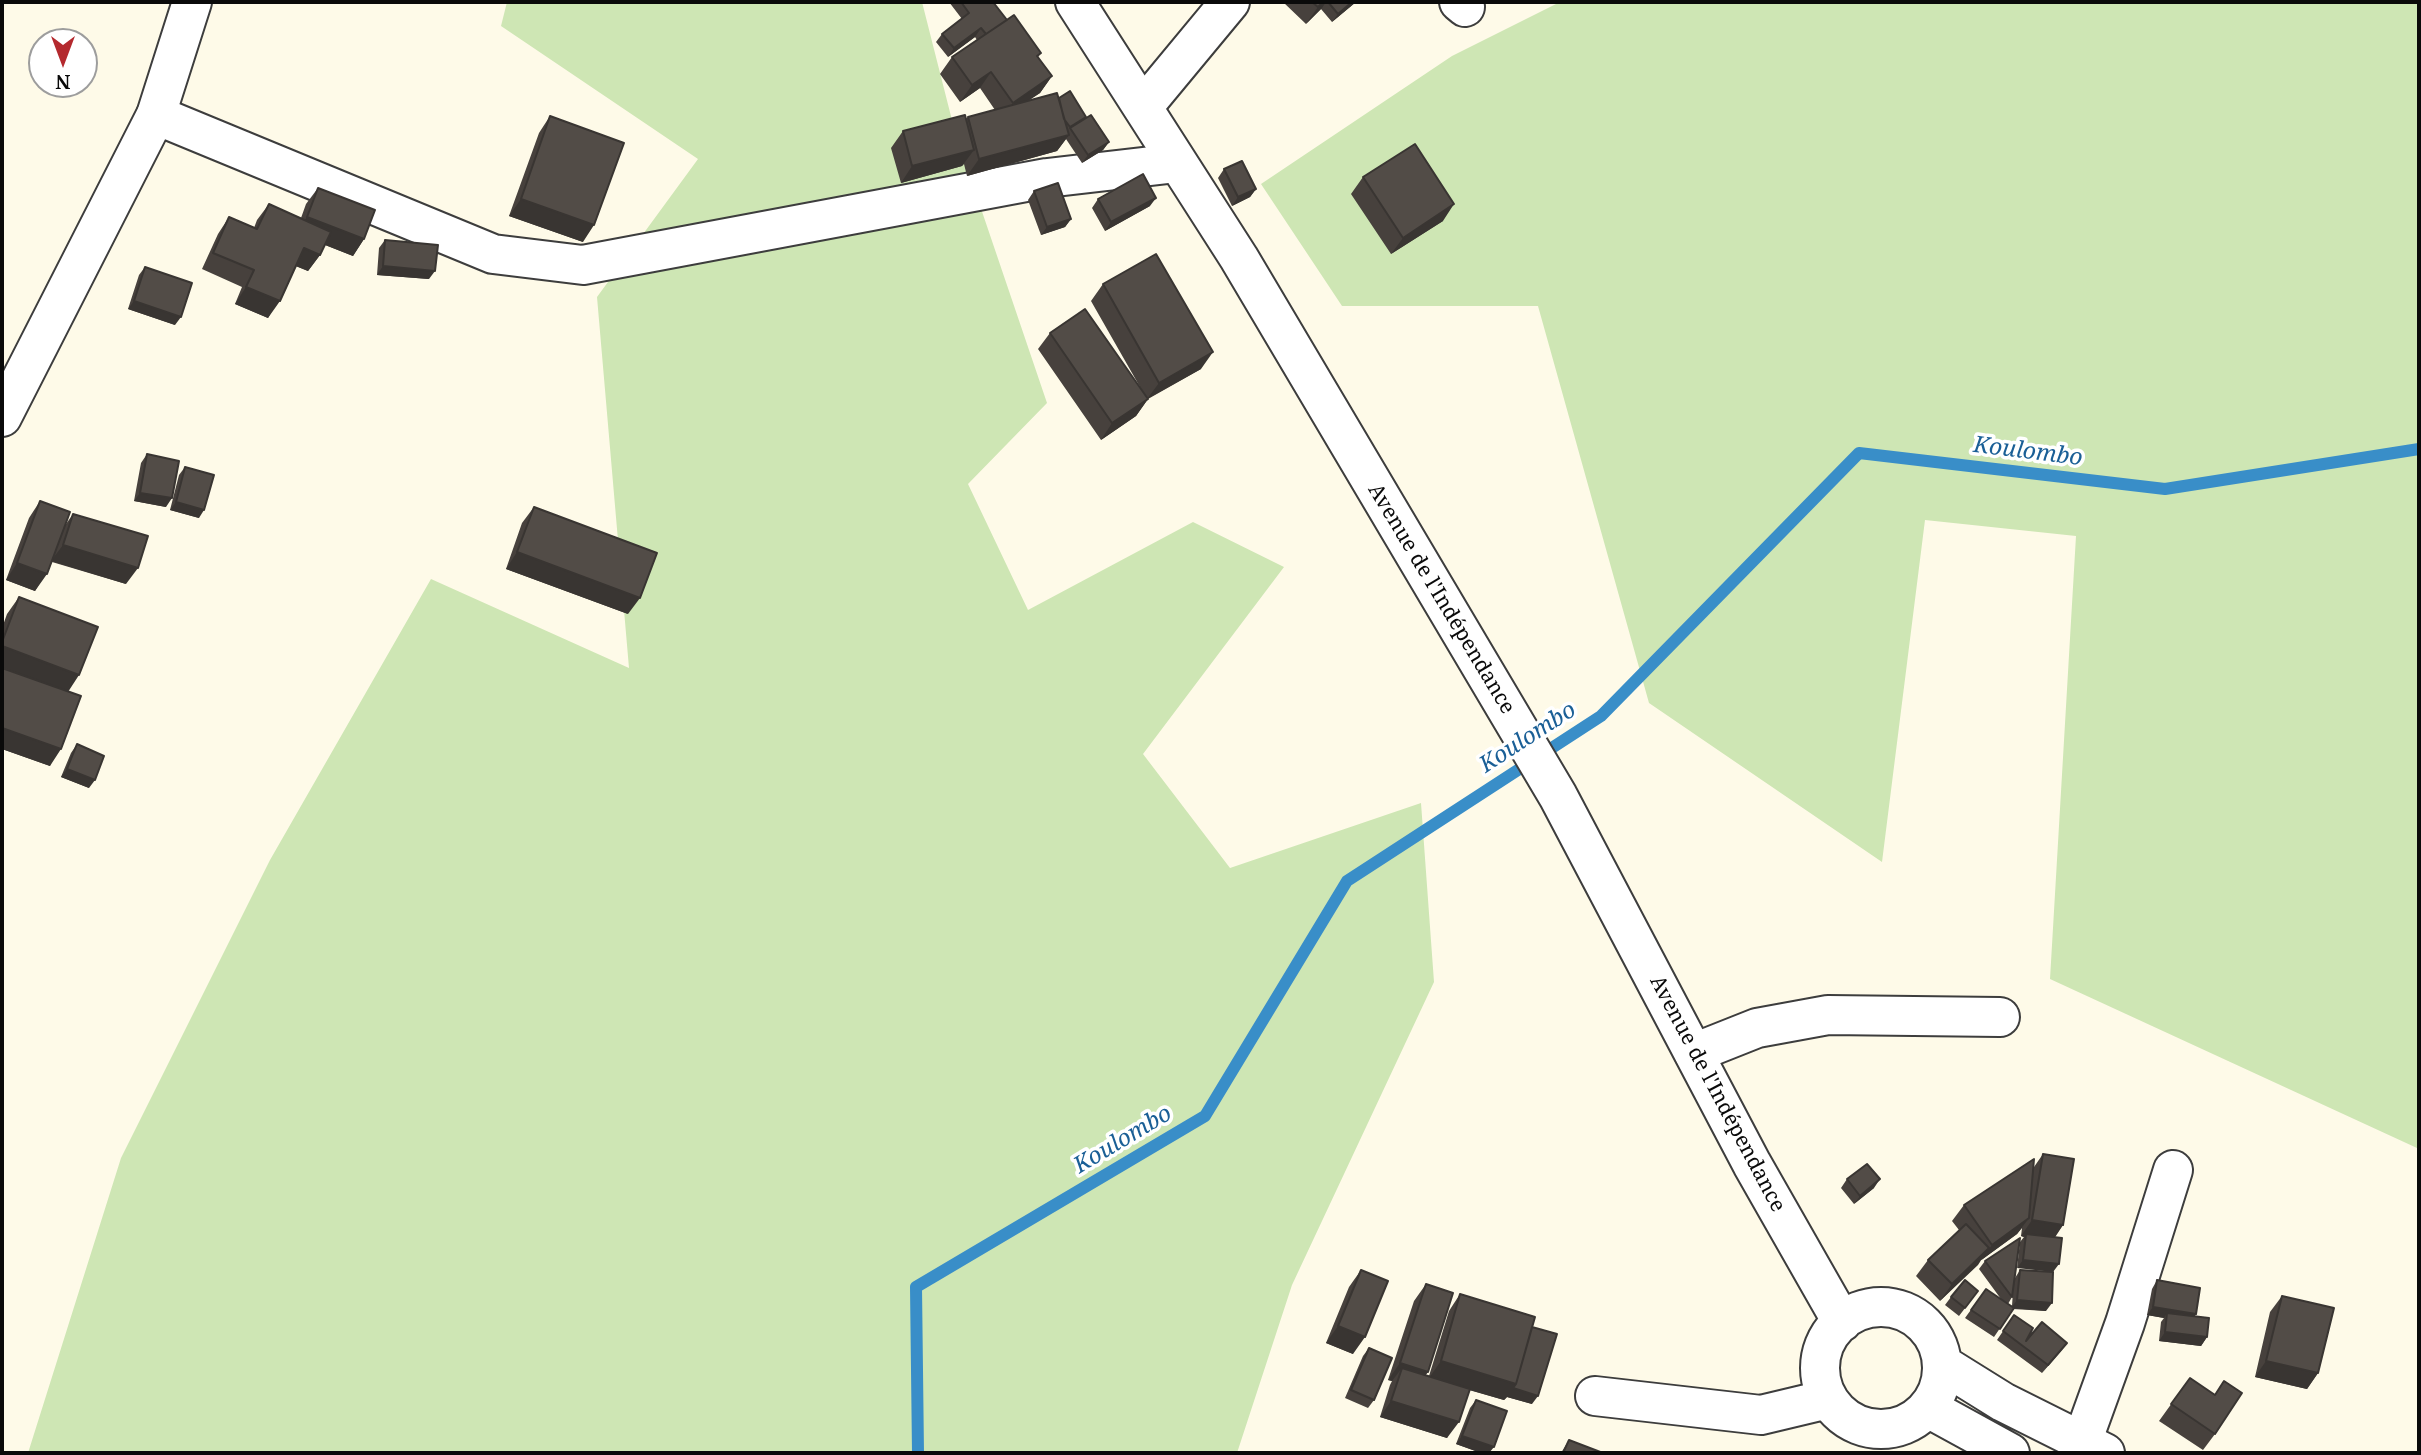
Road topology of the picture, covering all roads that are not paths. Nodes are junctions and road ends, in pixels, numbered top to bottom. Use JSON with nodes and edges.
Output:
{"nodes":[{"id":1,"x":192,"y":2,"type":"edge"},
{"id":2,"x":1075,"y":2,"type":"edge"},
{"id":3,"x":1230,"y":2,"type":"edge"},
{"id":4,"x":1143,"y":107,"type":"junction"},
{"id":5,"x":156,"y":115,"type":"junction"},
{"id":6,"x":1177,"y":163,"type":"junction"},
{"id":7,"x":2,"y":416,"type":"edge"},
{"id":8,"x":2000,"y":1017,"type":"dead end"},
{"id":9,"x":1693,"y":1053,"type":"junction"},
{"id":10,"x":2173,"y":1170,"type":"dead end"},
{"id":11,"x":1842,"y":1322,"type":"junction"},
{"id":12,"x":1942,"y":1364,"type":"junction"},
{"id":13,"x":1595,"y":1396,"type":"dead end"},
{"id":14,"x":1828,"y":1399,"type":"junction"},
{"id":15,"x":1928,"y":1408,"type":"junction"},
{"id":16,"x":1862,"y":1440,"type":"edge"},
{"id":17,"x":2094,"y":1448,"type":"edge"},
{"id":18,"x":2011,"y":1453,"type":"edge"}],
"edges":[{"from":1,"to":5,"type":"street"},
{"from":2,"to":4,"type":"street","name":"Avenue de l'Indépendance"},
{"from":3,"to":4,"type":"street"},
{"from":4,"to":6,"type":"street","name":"Avenue de l'Indépendance"},
{"from":5,"to":6,"type":"street"},
{"from":5,"to":7,"type":"street"},
{"from":6,"to":9,"type":"street","name":"Avenue de l'Indépendance"},
{"from":8,"to":9,"type":"street"},
{"from":9,"to":11,"type":"street","name":"Avenue de l'Indépendance"},
{"from":10,"to":17,"type":"street"},
{"from":11,"to":12,"type":"street"},
{"from":11,"to":14,"type":"street"},
{"from":12,"to":15,"type":"street"},
{"from":12,"to":17,"type":"street"},
{"from":13,"to":14,"type":"street"},
{"from":14,"to":16,"type":"street"},
{"from":15,"to":16,"type":"street"},
{"from":15,"to":18,"type":"street"}]}
